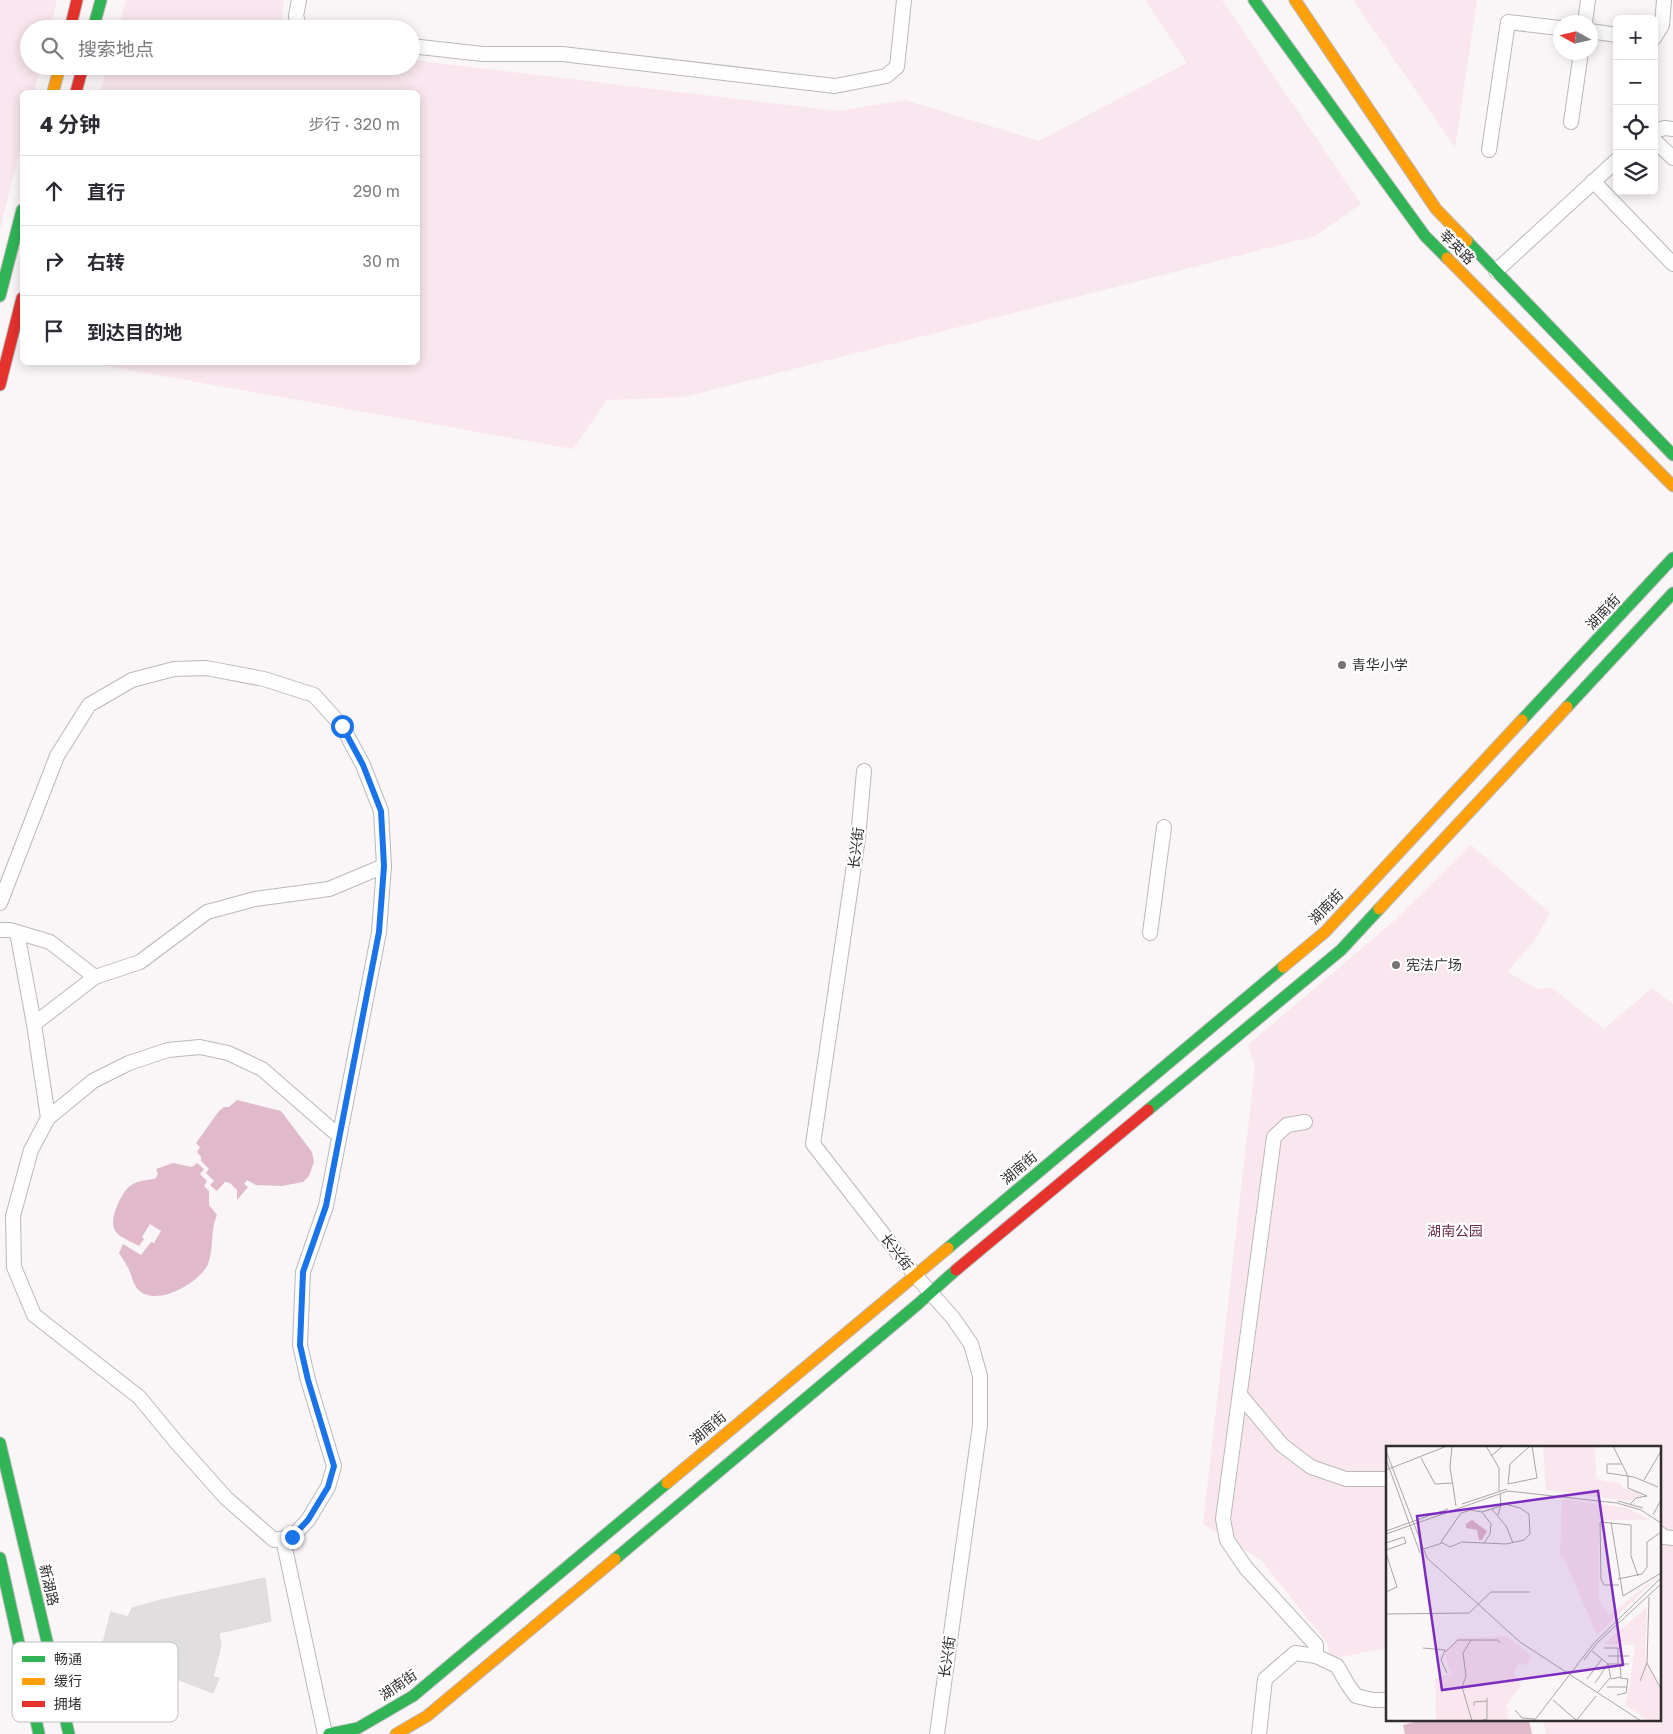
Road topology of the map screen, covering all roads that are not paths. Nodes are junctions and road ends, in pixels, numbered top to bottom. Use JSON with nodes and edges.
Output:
{"nodes":[{"id":1,"x":77,"y":0,"type":"edge"},
{"id":2,"x":100,"y":0,"type":"edge"},
{"id":3,"x":300,"y":0,"type":"edge"},
{"id":4,"x":904,"y":0,"type":"edge"},
{"id":5,"x":1254,"y":0,"type":"edge"},
{"id":6,"x":1295,"y":0,"type":"edge"},
{"id":7,"x":1588,"y":0,"type":"edge"},
{"id":8,"x":1664,"y":0,"type":"edge"},
{"id":9,"x":1586,"y":15,"type":"edge"},
{"id":10,"x":72,"y":20,"type":"edge"},
{"id":11,"x":95,"y":20,"type":"edge"},
{"id":12,"x":297,"y":20,"type":"edge"},
{"id":13,"x":1667,"y":22,"type":"edge"},
{"id":14,"x":1553,"y":27,"type":"edge"},
{"id":15,"x":1598,"y":32,"type":"edge"},
{"id":16,"x":1658,"y":33,"type":"edge"},
{"id":17,"x":1613,"y":34,"type":"edge"},
{"id":18,"x":420,"y":47,"type":"edge"},
{"id":19,"x":1580,"y":60,"type":"edge"},
{"id":20,"x":58,"y":75,"type":"edge"},
{"id":21,"x":81,"y":75,"type":"edge"},
{"id":22,"x":54,"y":90,"type":"edge"},
{"id":23,"x":77,"y":90,"type":"edge"},
{"id":24,"x":1571,"y":122,"type":"dead end"},
{"id":25,"x":1673,"y":129,"type":"edge"},
{"id":26,"x":1658,"y":131,"type":"edge"},
{"id":27,"x":1658,"y":144,"type":"edge"},
{"id":28,"x":1489,"y":150,"type":"dead end"},
{"id":29,"x":1673,"y":158,"type":"edge"},
{"id":30,"x":1613,"y":164,"type":"edge"},
{"id":31,"x":1594,"y":181,"type":"junction"},
{"id":32,"x":20,"y":218,"type":"edge"},
{"id":33,"x":1673,"y":264,"type":"edge"},
{"id":34,"x":1496,"y":271,"type":"junction"},
{"id":35,"x":0,"y":296,"type":"edge"},
{"id":36,"x":20,"y":306,"type":"edge"},
{"id":37,"x":0,"y":384,"type":"edge"},
{"id":38,"x":1673,"y":455,"type":"edge"},
{"id":39,"x":1673,"y":486,"type":"edge"},
{"id":40,"x":1673,"y":558,"type":"edge"},
{"id":41,"x":1673,"y":594,"type":"edge"},
{"id":42,"x":864,"y":771,"type":"dead end"},
{"id":43,"x":1164,"y":827,"type":"dead end"},
{"id":44,"x":384,"y":866,"type":"junction"},
{"id":45,"x":0,"y":903,"type":"edge"},
{"id":46,"x":0,"y":930,"type":"edge"},
{"id":47,"x":17,"y":932,"type":"junction"},
{"id":48,"x":1150,"y":933,"type":"dead end"},
{"id":49,"x":95,"y":977,"type":"junction"},
{"id":50,"x":34,"y":1024,"type":"junction"},
{"id":51,"x":48,"y":1118,"type":"junction"},
{"id":52,"x":1305,"y":1122,"type":"dead end"},
{"id":53,"x":339,"y":1136,"type":"junction"},
{"id":54,"x":914,"y":1275,"type":"junction"},
{"id":55,"x":931,"y":1291,"type":"junction"},
{"id":56,"x":1240,"y":1395,"type":"junction"},
{"id":57,"x":0,"y":1443,"type":"edge"},
{"id":58,"x":1386,"y":1479,"type":"edge"},
{"id":59,"x":1660,"y":1534,"type":"edge"},
{"id":60,"x":1673,"y":1538,"type":"edge"},
{"id":61,"x":283,"y":1539,"type":"junction"},
{"id":62,"x":0,"y":1558,"type":"edge"},
{"id":63,"x":19,"y":1642,"type":"edge"},
{"id":64,"x":47,"y":1642,"type":"edge"},
{"id":65,"x":1316,"y":1656,"type":"junction"},
{"id":66,"x":1386,"y":1700,"type":"edge"},
{"id":67,"x":327,"y":1734,"type":"edge"},
{"id":68,"x":396,"y":1734,"type":"edge"},
{"id":69,"x":937,"y":1734,"type":"edge"},
{"id":70,"x":1259,"y":1734,"type":"edge"}],
"edges":[{"from":1,"to":10,"type":"main road"},
{"from":2,"to":11,"type":"main road"},
{"from":3,"to":12,"type":"street"},
{"from":4,"to":18,"type":"street"},
{"from":5,"to":39,"type":"main road","name":"莘英路"},
{"from":6,"to":34,"type":"main road","name":"莘英路"},
{"from":7,"to":9,"type":"street"},
{"from":8,"to":13,"type":"street"},
{"from":13,"to":16,"type":"street"},
{"from":14,"to":28,"type":"street"},
{"from":15,"to":17,"type":"street"},
{"from":19,"to":24,"type":"street"},
{"from":20,"to":22,"type":"main road"},
{"from":21,"to":23,"type":"main road"},
{"from":25,"to":26,"type":"street"},
{"from":27,"to":29,"type":"street"},
{"from":30,"to":31,"type":"street"},
{"from":31,"to":33,"type":"street"},
{"from":31,"to":34,"type":"street"},
{"from":32,"to":35,"type":"main road"},
{"from":34,"to":38,"type":"main road","name":"莘英路"},
{"from":36,"to":37,"type":"main road"},
{"from":40,"to":54,"type":"main road","name":"湖南街"},
{"from":41,"to":55,"type":"main road"},
{"from":42,"to":54,"type":"street","name":"长兴街"},
{"from":43,"to":48,"type":"street"},
{"from":44,"to":45,"type":"street"},
{"from":44,"to":49,"type":"street"},
{"from":44,"to":53,"type":"street"},
{"from":46,"to":47,"type":"street"},
{"from":47,"to":49,"type":"street"},
{"from":47,"to":50,"type":"street"},
{"from":49,"to":50,"type":"street"},
{"from":50,"to":51,"type":"street"},
{"from":51,"to":53,"type":"street"},
{"from":51,"to":61,"type":"street"},
{"from":52,"to":56,"type":"street"},
{"from":53,"to":61,"type":"street"},
{"from":54,"to":55,"type":"street","name":"长兴街"},
{"from":54,"to":67,"type":"main road","name":"湖南街"},
{"from":55,"to":68,"type":"main road"},
{"from":55,"to":69,"type":"street","name":"长兴街"},
{"from":56,"to":58,"type":"street"},
{"from":56,"to":65,"type":"street"},
{"from":57,"to":64,"type":"main road","name":"新湖路"},
{"from":59,"to":60,"type":"street"},
{"from":61,"to":67,"type":"street"},
{"from":62,"to":63,"type":"main road"},
{"from":65,"to":66,"type":"street"},
{"from":65,"to":70,"type":"street"}]}
